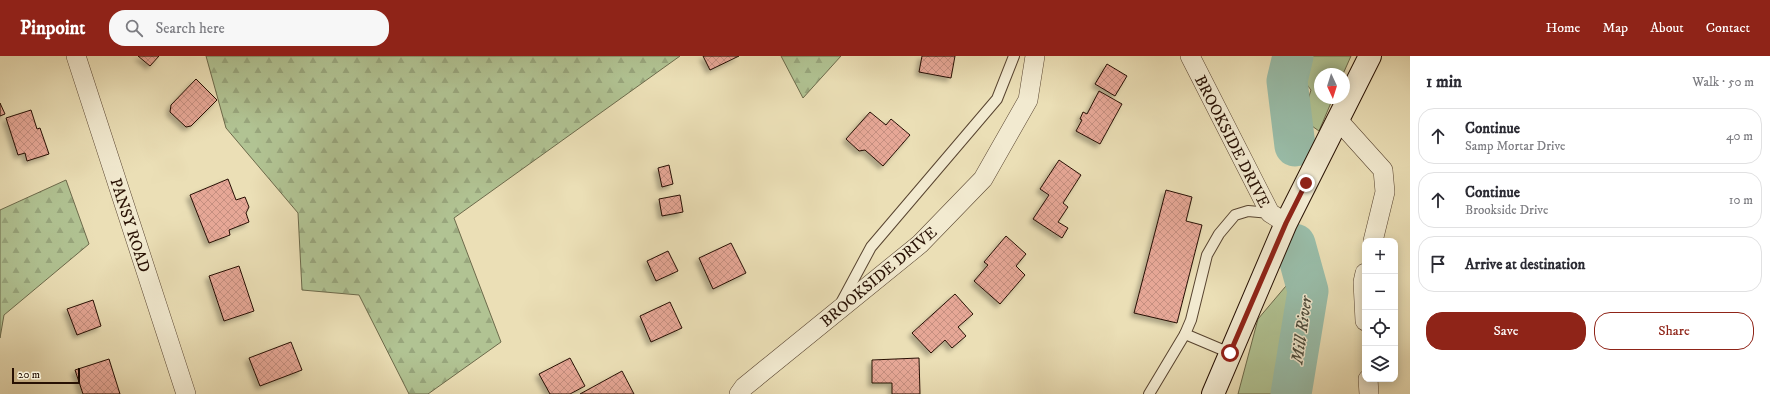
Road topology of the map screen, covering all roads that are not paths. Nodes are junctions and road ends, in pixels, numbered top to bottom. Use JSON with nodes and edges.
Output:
{"nodes":[{"id":1,"x":76,"y":56,"type":"edge"},
{"id":2,"x":1014,"y":56,"type":"edge"},
{"id":3,"x":1035,"y":56,"type":"edge"},
{"id":4,"x":1190,"y":56,"type":"edge"},
{"id":5,"x":1370,"y":56,"type":"edge"},
{"id":6,"x":1338,"y":120,"type":"junction"},
{"id":7,"x":1281,"y":218,"type":"junction"},
{"id":8,"x":1374,"y":238,"type":"edge"},
{"id":9,"x":1365,"y":274,"type":"edge"},
{"id":10,"x":1364,"y":310,"type":"edge"},
{"id":11,"x":836,"y":312,"type":"junction"},
{"id":12,"x":1185,"y":334,"type":"junction"},
{"id":13,"x":1230,"y":353,"type":"junction"},
{"id":14,"x":1368,"y":382,"type":"edge"},
{"id":15,"x":747,"y":392,"type":"edge"},
{"id":16,"x":186,"y":394,"type":"edge"},
{"id":17,"x":1149,"y":394,"type":"edge"},
{"id":18,"x":1213,"y":394,"type":"edge"},
{"id":19,"x":1369,"y":394,"type":"edge"}],
"edges":[{"from":1,"to":16,"type":"street","name":"PANSY ROAD"},
{"from":2,"to":11,"type":"lane"},
{"from":3,"to":11,"type":"street","name":"BROOKSIDE DRIVE"},
{"from":4,"to":7,"type":"street","name":"BROOKSIDE DRIVE"},
{"from":5,"to":6,"type":"main road","name":"BROOKSIDE DRIVE"},
{"from":6,"to":7,"type":"main road","name":"BROOKSIDE DRIVE"},
{"from":6,"to":8,"type":"street"},
{"from":7,"to":12,"type":"lane"},
{"from":7,"to":13,"type":"main road"},
{"from":9,"to":10,"type":"street"},
{"from":11,"to":15,"type":"street","name":"BROOKSIDE DRIVE"},
{"from":12,"to":13,"type":"lane"},
{"from":12,"to":17,"type":"lane"},
{"from":13,"to":18,"type":"main road"},
{"from":14,"to":19,"type":"street"}]}
